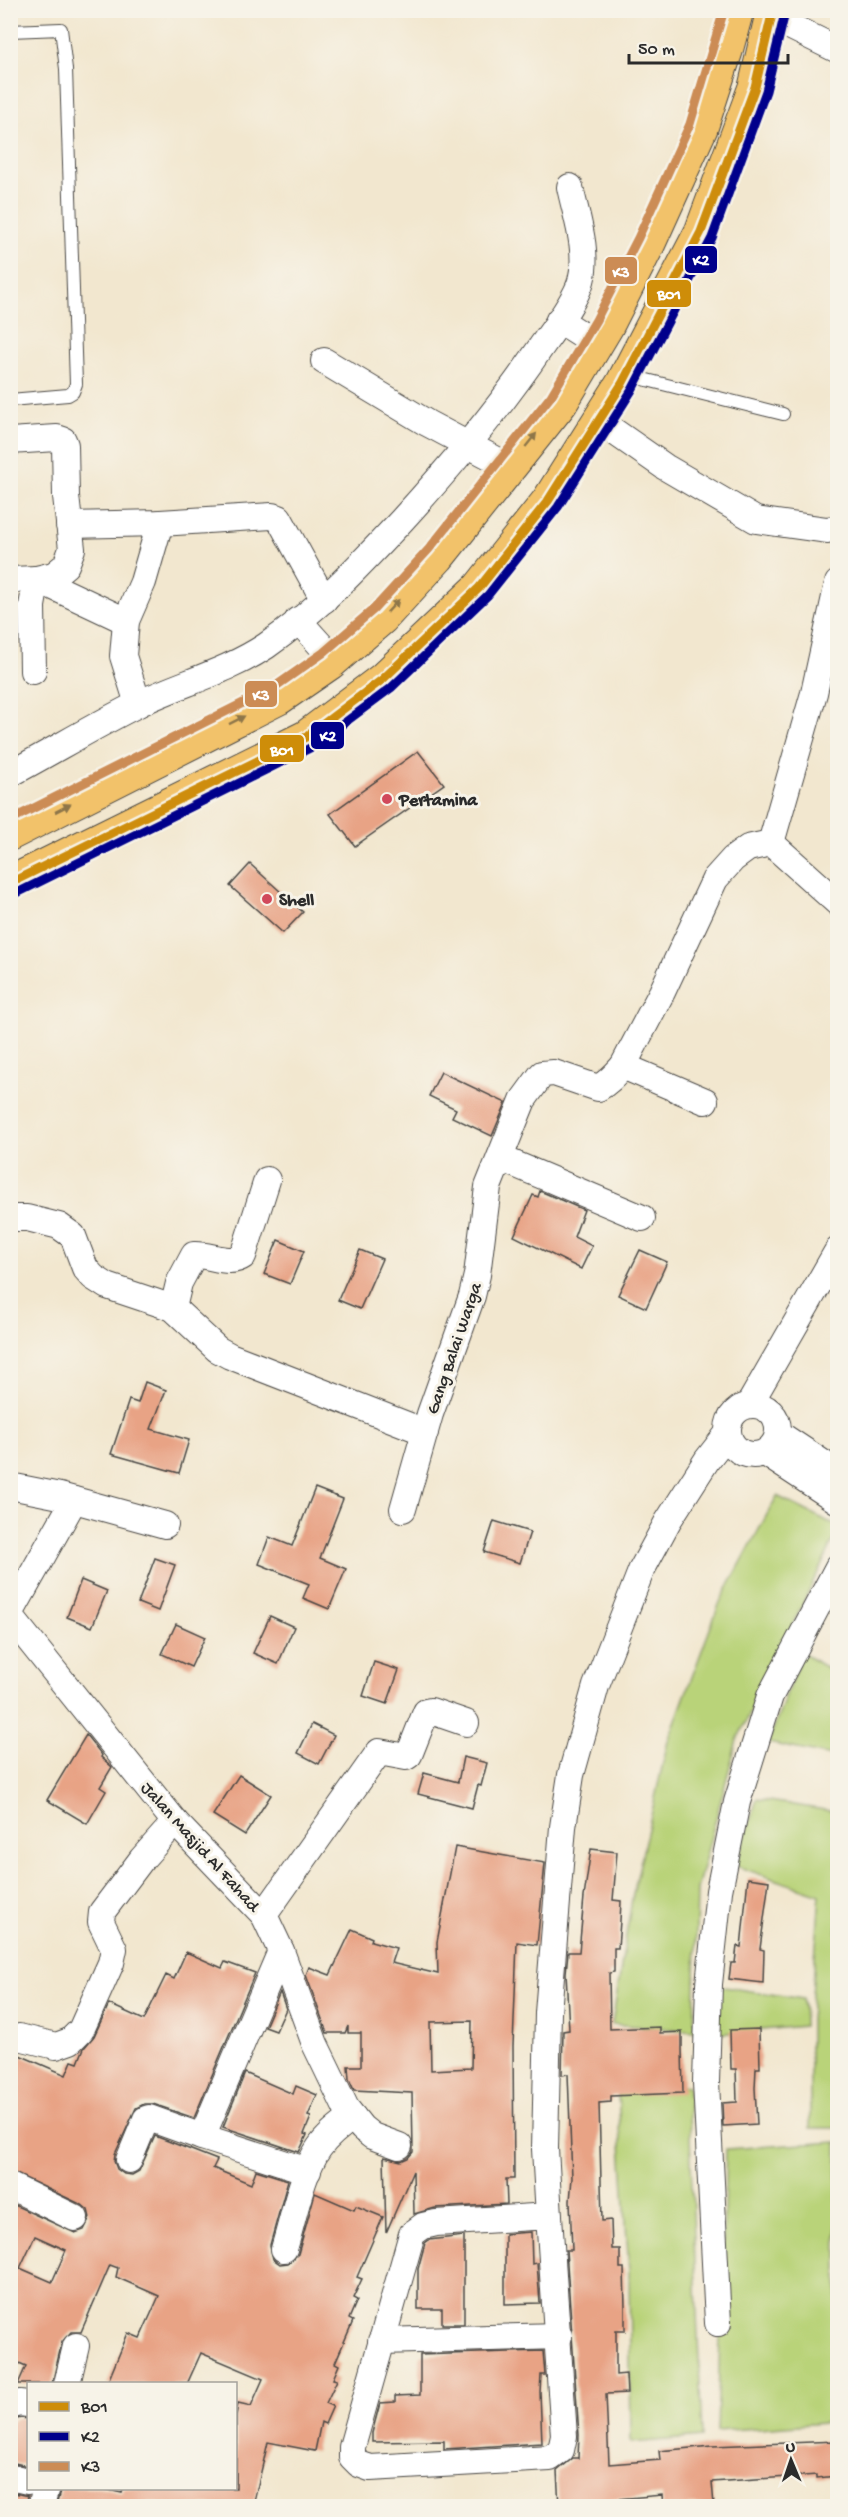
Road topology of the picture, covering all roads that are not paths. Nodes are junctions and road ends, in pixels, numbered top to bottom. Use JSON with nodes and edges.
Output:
{"nodes":[{"id":1,"x":736,"y":10,"type":"edge"},
{"id":2,"x":772,"y":14,"type":"edge"},
{"id":3,"x":10,"y":32,"type":"edge"},
{"id":4,"x":837,"y":50,"type":"edge"},
{"id":5,"x":570,"y":187,"type":"dead end"},
{"id":6,"x":559,"y":320,"type":"junction"},
{"id":7,"x":597,"y":344,"type":"junction"},
{"id":8,"x":324,"y":361,"type":"dead end"},
{"id":9,"x":627,"y":375,"type":"junction"},
{"id":10,"x":10,"y":400,"type":"edge"},
{"id":11,"x":783,"y":414,"type":"dead end"},
{"id":12,"x":598,"y":421,"type":"junction"},
{"id":13,"x":10,"y":441,"type":"edge"},
{"id":14,"x":467,"y":445,"type":"junction"},
{"id":15,"x":510,"y":467,"type":"junction"},
{"id":16,"x":160,"y":523,"type":"junction"},
{"id":17,"x":69,"y":525,"type":"junction"},
{"id":18,"x":837,"y":528,"type":"edge"},
{"id":19,"x":37,"y":579,"type":"junction"},
{"id":20,"x":10,"y":580,"type":"edge"},
{"id":21,"x":837,"y":583,"type":"edge"},
{"id":22,"x":324,"y":600,"type":"junction"},
{"id":23,"x":298,"y":620,"type":"junction"},
{"id":24,"x":126,"y":621,"type":"junction"},
{"id":25,"x":334,"y":660,"type":"junction"},
{"id":26,"x":33,"y":671,"type":"dead end"},
{"id":27,"x":138,"y":704,"type":"junction"},
{"id":28,"x":10,"y":774,"type":"edge"},
{"id":29,"x":10,"y":834,"type":"edge"},
{"id":30,"x":771,"y":843,"type":"junction"},
{"id":31,"x":10,"y":883,"type":"edge"},
{"id":32,"x":837,"y":903,"type":"edge"},
{"id":33,"x":623,"y":1066,"type":"junction"},
{"id":34,"x":705,"y":1101,"type":"dead end"},
{"id":35,"x":500,"y":1158,"type":"junction"},
{"id":36,"x":267,"y":1180,"type":"dead end"},
{"id":37,"x":10,"y":1218,"type":"edge"},
{"id":38,"x":642,"y":1218,"type":"dead end"},
{"id":39,"x":837,"y":1250,"type":"edge"},
{"id":40,"x":173,"y":1308,"type":"junction"},
{"id":41,"x":749,"y":1405,"type":"junction"},
{"id":42,"x":425,"y":1432,"type":"junction"},
{"id":43,"x":728,"y":1433,"type":"junction"},
{"id":44,"x":772,"y":1444,"type":"junction"},
{"id":45,"x":837,"y":1473,"type":"edge"},
{"id":46,"x":10,"y":1486,"type":"edge"},
{"id":47,"x":74,"y":1500,"type":"junction"},
{"id":48,"x":837,"y":1502,"type":"edge"},
{"id":49,"x":403,"y":1509,"type":"dead end"},
{"id":50,"x":165,"y":1525,"type":"dead end"},
{"id":51,"x":837,"y":1567,"type":"edge"},
{"id":52,"x":10,"y":1615,"type":"edge"},
{"id":53,"x":466,"y":1723,"type":"dead end"},
{"id":54,"x":175,"y":1822,"type":"junction"},
{"id":55,"x":264,"y":1915,"type":"junction"},
{"id":56,"x":281,"y":1951,"type":"junction"},
{"id":57,"x":19,"y":2037,"type":"dead end"},
{"id":58,"x":353,"y":2117,"type":"junction"},
{"id":59,"x":202,"y":2137,"type":"junction"},
{"id":60,"x":399,"y":2146,"type":"dead end"},
{"id":61,"x":129,"y":2160,"type":"dead end"},
{"id":62,"x":308,"y":2171,"type":"junction"},
{"id":63,"x":10,"y":2186,"type":"edge"},
{"id":64,"x":549,"y":2216,"type":"junction"},
{"id":65,"x":75,"y":2218,"type":"dead end"},
{"id":66,"x":284,"y":2249,"type":"dead end"},
{"id":67,"x":718,"y":2323,"type":"dead end"},
{"id":68,"x":559,"y":2336,"type":"junction"},
{"id":69,"x":381,"y":2341,"type":"junction"},
{"id":70,"x":76,"y":2346,"type":"dead end"},
{"id":71,"x":67,"y":2382,"type":"edge"},
{"id":72,"x":27,"y":2404,"type":"edge"},
{"id":73,"x":10,"y":2406,"type":"edge"},
{"id":74,"x":10,"y":2477,"type":"edge"},
{"id":75,"x":27,"y":2481,"type":"edge"},
{"id":76,"x":45,"y":2490,"type":"edge"},
{"id":77,"x":41,"y":2506,"type":"edge"}],
"edges":[{"from":1,"to":7,"type":"main road"},
{"from":2,"to":4,"type":"street"},
{"from":2,"to":9,"type":"main road"},
{"from":3,"to":10,"type":"lane"},
{"from":5,"to":6,"type":"street"},
{"from":6,"to":7,"type":"street"},
{"from":6,"to":14,"type":"street"},
{"from":15,"to":7,"type":"main road","one_way":true},
{"from":8,"to":14,"type":"street"},
{"from":9,"to":11,"type":"lane"},
{"from":9,"to":12,"type":"main road"},
{"from":12,"to":18,"type":"street"},
{"from":12,"to":31,"type":"main road"},
{"from":13,"to":17,"type":"street"},
{"from":14,"to":15,"type":"street"},
{"from":14,"to":22,"type":"street"},
{"from":25,"to":15,"type":"main road","one_way":true},
{"from":16,"to":17,"type":"street"},
{"from":16,"to":22,"type":"street"},
{"from":16,"to":24,"type":"street"},
{"from":17,"to":19,"type":"street"},
{"from":19,"to":20,"type":"street"},
{"from":19,"to":24,"type":"street"},
{"from":19,"to":26,"type":"street"},
{"from":21,"to":30,"type":"street"},
{"from":22,"to":23,"type":"street"},
{"from":23,"to":25,"type":"street"},
{"from":23,"to":27,"type":"street"},
{"from":24,"to":27,"type":"street"},
{"from":29,"to":25,"type":"main road","one_way":true},
{"from":27,"to":28,"type":"street"},
{"from":30,"to":32,"type":"street"},
{"from":30,"to":33,"type":"street","name":"Gang Balai Warga"},
{"from":33,"to":34,"type":"street"},
{"from":33,"to":35,"type":"street","name":"Gang Balai Warga"},
{"from":35,"to":38,"type":"street"},
{"from":35,"to":42,"type":"street","name":"Gang Balai Warga"},
{"from":36,"to":40,"type":"street"},
{"from":37,"to":40,"type":"street","name":"Gang Balai Warga"},
{"from":39,"to":41,"type":"street"},
{"from":40,"to":42,"type":"street","name":"Gang Balai Warga"},
{"from":41,"to":43,"type":"street"},
{"from":41,"to":44,"type":"street"},
{"from":42,"to":49,"type":"street"},
{"from":43,"to":44,"type":"street"},
{"from":43,"to":64,"type":"street"},
{"from":44,"to":45,"type":"street"},
{"from":44,"to":48,"type":"street"},
{"from":46,"to":47,"type":"street"},
{"from":47,"to":50,"type":"street"},
{"from":47,"to":52,"type":"street"},
{"from":51,"to":67,"type":"street"},
{"from":52,"to":54,"type":"street","name":"Jalan Masjid Al Fahad"},
{"from":53,"to":55,"type":"street"},
{"from":54,"to":55,"type":"street","name":"Jalan Masjid Al Fahad"},
{"from":54,"to":57,"type":"street"},
{"from":55,"to":56,"type":"street","name":"Jalan Masjid Al Fahad"},
{"from":56,"to":58,"type":"street","name":"Jalan Masjid Al Fahad"},
{"from":56,"to":59,"type":"street"},
{"from":58,"to":60,"type":"street","name":"Jalan Masjid Al Fahad"},
{"from":58,"to":62,"type":"street"},
{"from":59,"to":61,"type":"street"},
{"from":59,"to":62,"type":"street"},
{"from":62,"to":66,"type":"street"},
{"from":63,"to":65,"type":"street"},
{"from":64,"to":68,"type":"street"},
{"from":64,"to":69,"type":"street"},
{"from":68,"to":69,"type":"street"},
{"from":68,"to":69,"type":"street"},
{"from":70,"to":71,"type":"street"},
{"from":72,"to":73,"type":"street"},
{"from":74,"to":75,"type":"street"},
{"from":76,"to":77,"type":"street"}]}
